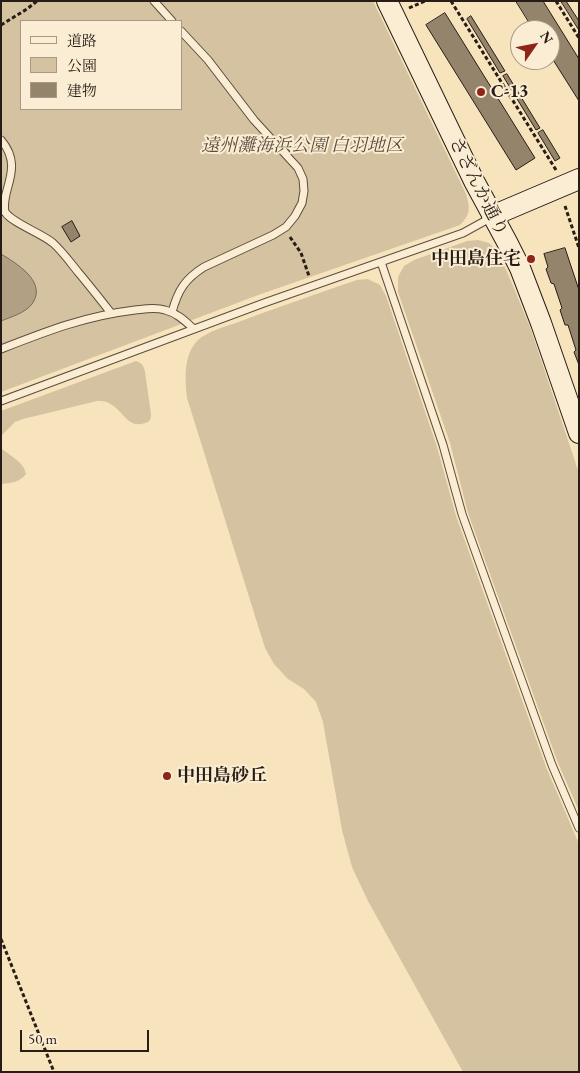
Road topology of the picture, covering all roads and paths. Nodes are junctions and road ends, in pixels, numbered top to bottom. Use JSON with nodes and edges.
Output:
{"nodes":[{"id":1,"x":37,"y":1,"type":"edge"},
{"id":2,"x":154,"y":1,"type":"edge"},
{"id":3,"x":425,"y":1,"type":"edge"},
{"id":4,"x":451,"y":1,"type":"edge"},
{"id":5,"x":556,"y":1,"type":"edge"},
{"id":6,"x":396,"y":6,"type":"edge"},
{"id":7,"x":171,"y":20,"type":"edge"},
{"id":8,"x":1,"y":25,"type":"edge"},
{"id":9,"x":182,"y":31,"type":"edge"},
{"id":10,"x":579,"y":38,"type":"edge"},
{"id":11,"x":1,"y":140,"type":"edge"},
{"id":12,"x":556,"y":171,"type":"dead end"},
{"id":13,"x":579,"y":179,"type":"edge"},
{"id":14,"x":565,"y":206,"type":"dead end"},
{"id":15,"x":492,"y":216,"type":"junction"},
{"id":16,"x":283,"y":229,"type":"junction"},
{"id":17,"x":579,"y":248,"type":"edge"},
{"id":18,"x":381,"y":262,"type":"junction"},
{"id":19,"x":313,"y":286,"type":"junction"},
{"id":20,"x":172,"y":312,"type":"junction"},
{"id":21,"x":112,"y":313,"type":"junction"},
{"id":22,"x":194,"y":329,"type":"junction"},
{"id":23,"x":1,"y":349,"type":"edge"},
{"id":24,"x":1,"y":401,"type":"edge"},
{"id":25,"x":579,"y":433,"type":"edge"},
{"id":26,"x":579,"y":828,"type":"edge"},
{"id":27,"x":1,"y":939,"type":"edge"},
{"id":28,"x":54,"y":1072,"type":"edge"}],
"edges":[{"from":1,"to":8,"type":"path"},
{"from":2,"to":7,"type":"lane"},
{"from":3,"to":6,"type":"path"},
{"from":4,"to":12,"type":"path"},
{"from":5,"to":10,"type":"path"},
{"from":6,"to":15,"type":"street","name":"さざんか通り"},
{"from":9,"to":16,"type":"lane"},
{"from":11,"to":21,"type":"lane"},
{"from":13,"to":15,"type":"street"},
{"from":14,"to":17,"type":"path"},
{"from":15,"to":18,"type":"lane"},
{"from":15,"to":25,"type":"street","name":"さざんか通り"},
{"from":16,"to":19,"type":"path"},
{"from":16,"to":20,"type":"lane"},
{"from":18,"to":19,"type":"lane"},
{"from":18,"to":26,"type":"lane"},
{"from":19,"to":22,"type":"lane"},
{"from":20,"to":21,"type":"lane"},
{"from":20,"to":22,"type":"lane"},
{"from":21,"to":23,"type":"lane"},
{"from":22,"to":24,"type":"lane"},
{"from":27,"to":28,"type":"path"}]}
